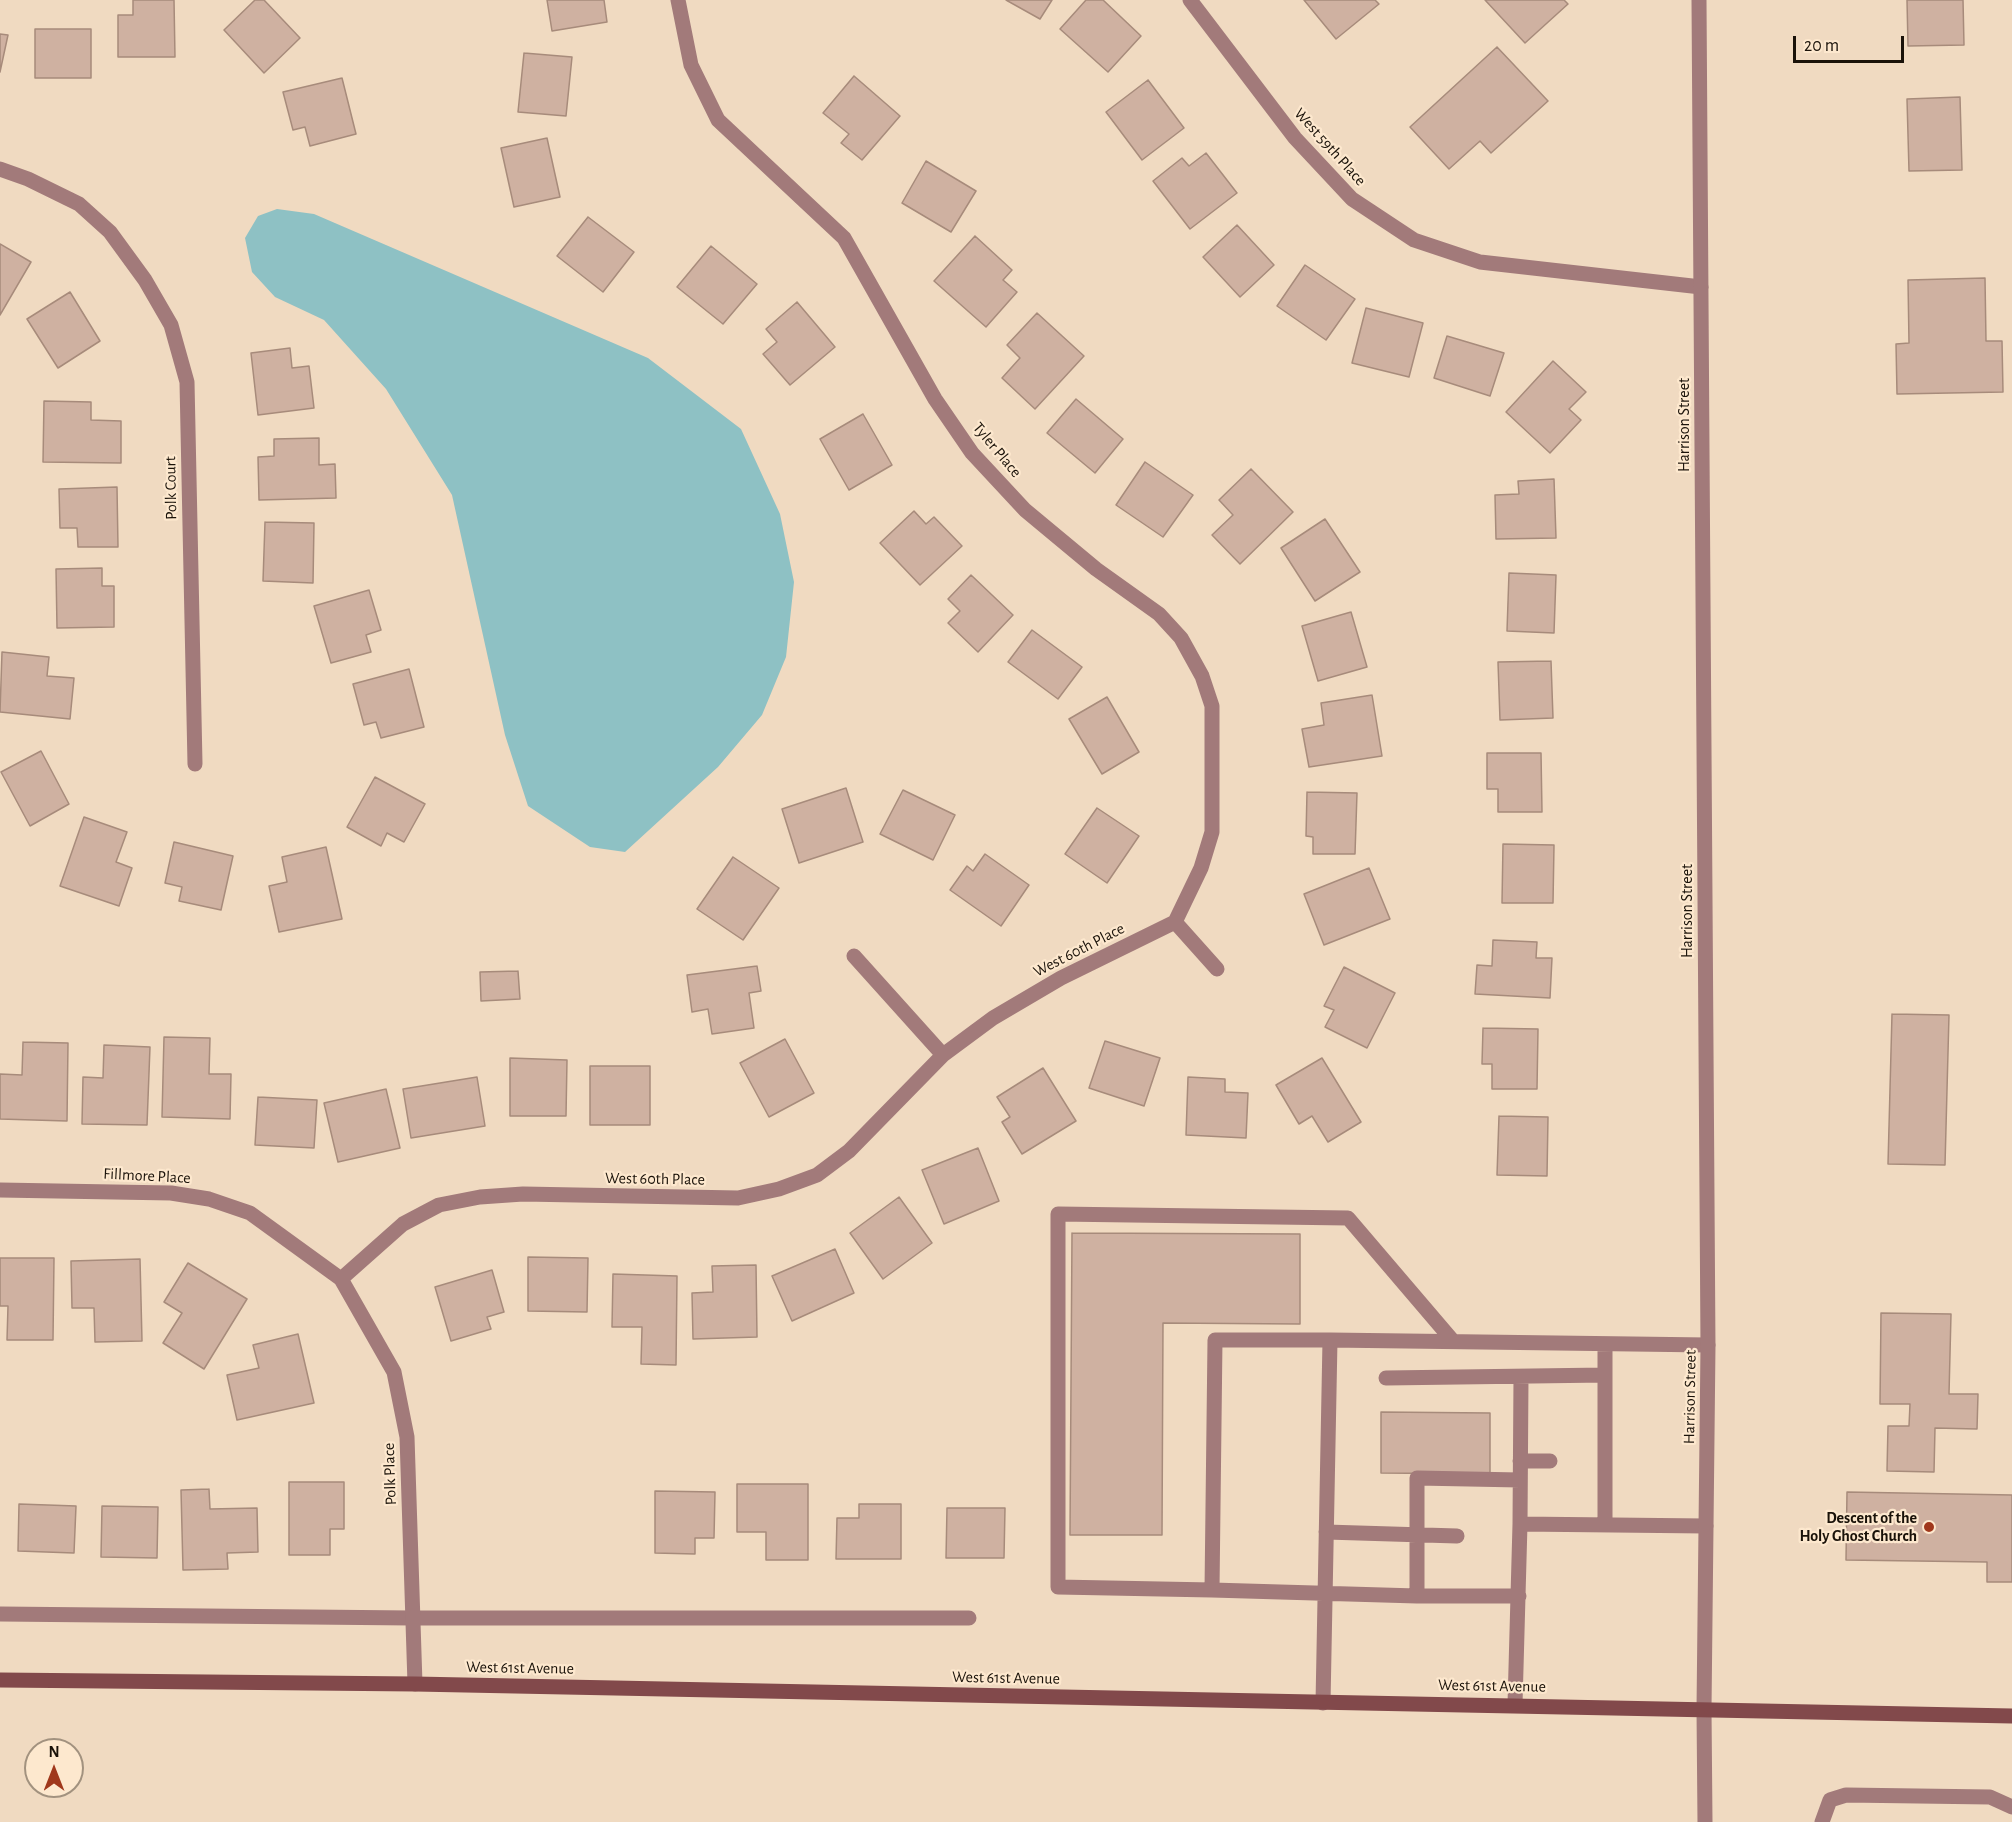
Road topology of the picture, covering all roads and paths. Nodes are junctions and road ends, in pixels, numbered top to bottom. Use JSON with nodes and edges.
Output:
{"nodes":[{"id":1,"x":678,"y":0,"type":"edge"},
{"id":2,"x":1190,"y":0,"type":"edge"},
{"id":3,"x":1699,"y":0,"type":"edge"},
{"id":4,"x":0,"y":169,"type":"edge"},
{"id":5,"x":1701,"y":287,"type":"junction"},
{"id":6,"x":195,"y":764,"type":"dead end"},
{"id":7,"x":1175,"y":922,"type":"junction"},
{"id":8,"x":854,"y":956,"type":"dead end"},
{"id":9,"x":1217,"y":969,"type":"dead end"},
{"id":10,"x":943,"y":1055,"type":"junction"},
{"id":11,"x":0,"y":1190,"type":"edge"},
{"id":12,"x":341,"y":1279,"type":"junction"},
{"id":13,"x":1330,"y":1340,"type":"junction"},
{"id":14,"x":1454,"y":1341,"type":"junction"},
{"id":15,"x":1605,"y":1344,"type":"junction"},
{"id":16,"x":1708,"y":1345,"type":"junction"},
{"id":17,"x":1605,"y":1375,"type":"junction"},
{"id":18,"x":1521,"y":1377,"type":"junction"},
{"id":19,"x":1386,"y":1378,"type":"dead end"},
{"id":20,"x":1520,"y":1461,"type":"junction"},
{"id":21,"x":1550,"y":1461,"type":"dead end"},
{"id":22,"x":1520,"y":1480,"type":"junction"},
{"id":23,"x":1605,"y":1525,"type":"junction"},
{"id":24,"x":1706,"y":1526,"type":"junction"},
{"id":25,"x":1326,"y":1532,"type":"junction"},
{"id":26,"x":1516,"y":1533,"type":"junction"},
{"id":27,"x":1417,"y":1535,"type":"junction"},
{"id":28,"x":1457,"y":1536,"type":"dead end"},
{"id":29,"x":1212,"y":1590,"type":"junction"},
{"id":30,"x":1325,"y":1594,"type":"junction"},
{"id":31,"x":1417,"y":1596,"type":"junction"},
{"id":32,"x":1519,"y":1596,"type":"junction"},
{"id":33,"x":0,"y":1614,"type":"edge"},
{"id":34,"x":412,"y":1618,"type":"junction"},
{"id":35,"x":969,"y":1618,"type":"dead end"},
{"id":36,"x":0,"y":1680,"type":"edge"},
{"id":37,"x":415,"y":1684,"type":"junction"},
{"id":38,"x":1323,"y":1703,"type":"junction"},
{"id":39,"x":1515,"y":1704,"type":"junction"},
{"id":40,"x":1704,"y":1709,"type":"junction"},
{"id":41,"x":2012,"y":1716,"type":"edge"},
{"id":42,"x":2012,"y":1807,"type":"edge"},
{"id":43,"x":1705,"y":1822,"type":"edge"},
{"id":44,"x":1822,"y":1822,"type":"edge"}],
"edges":[{"from":1,"to":7,"type":"street","name":"Tyler Place"},
{"from":2,"to":5,"type":"street","name":"West 59th Place"},
{"from":3,"to":5,"type":"street","name":"Harrison Street"},
{"from":4,"to":6,"type":"street","name":"Polk Court"},
{"from":5,"to":16,"type":"street","name":"Harrison Street"},
{"from":7,"to":9,"type":"street"},
{"from":7,"to":10,"type":"street","name":"West 60th Place"},
{"from":8,"to":10,"type":"street"},
{"from":10,"to":12,"type":"street","name":"West 60th Place"},
{"from":11,"to":12,"type":"street","name":"Fillmore Place"},
{"from":12,"to":34,"type":"street","name":"Polk Place"},
{"from":13,"to":14,"type":"street"},
{"from":13,"to":25,"type":"street"},
{"from":13,"to":29,"type":"street"},
{"from":14,"to":15,"type":"street"},
{"from":14,"to":29,"type":"street"},
{"from":15,"to":16,"type":"street"},
{"from":15,"to":17,"type":"street"},
{"from":16,"to":24,"type":"street","name":"Harrison Street"},
{"from":17,"to":18,"type":"street"},
{"from":17,"to":23,"type":"street"},
{"from":18,"to":19,"type":"street"},
{"from":18,"to":20,"type":"street"},
{"from":20,"to":21,"type":"street"},
{"from":20,"to":22,"type":"street"},
{"from":22,"to":26,"type":"street"},
{"from":22,"to":27,"type":"street"},
{"from":23,"to":24,"type":"street"},
{"from":23,"to":26,"type":"street"},
{"from":24,"to":40,"type":"street","name":"Harrison Street"},
{"from":25,"to":27,"type":"street"},
{"from":25,"to":30,"type":"street"},
{"from":26,"to":32,"type":"street"},
{"from":27,"to":28,"type":"street"},
{"from":27,"to":31,"type":"street"},
{"from":29,"to":30,"type":"street"},
{"from":30,"to":31,"type":"street"},
{"from":30,"to":38,"type":"street"},
{"from":31,"to":32,"type":"street"},
{"from":32,"to":39,"type":"street"},
{"from":33,"to":34,"type":"street"},
{"from":34,"to":35,"type":"street"},
{"from":34,"to":37,"type":"street","name":"Polk Place"},
{"from":36,"to":37,"type":"main road","name":"West 61st Avenue"},
{"from":37,"to":38,"type":"main road","name":"West 61st Avenue"},
{"from":38,"to":39,"type":"main road","name":"West 61st Avenue"},
{"from":39,"to":40,"type":"main road","name":"West 61st Avenue"},
{"from":40,"to":41,"type":"main road","name":"West 61st Avenue"},
{"from":40,"to":43,"type":"street","name":"Harrison Street"},
{"from":42,"to":44,"type":"street"}]}
